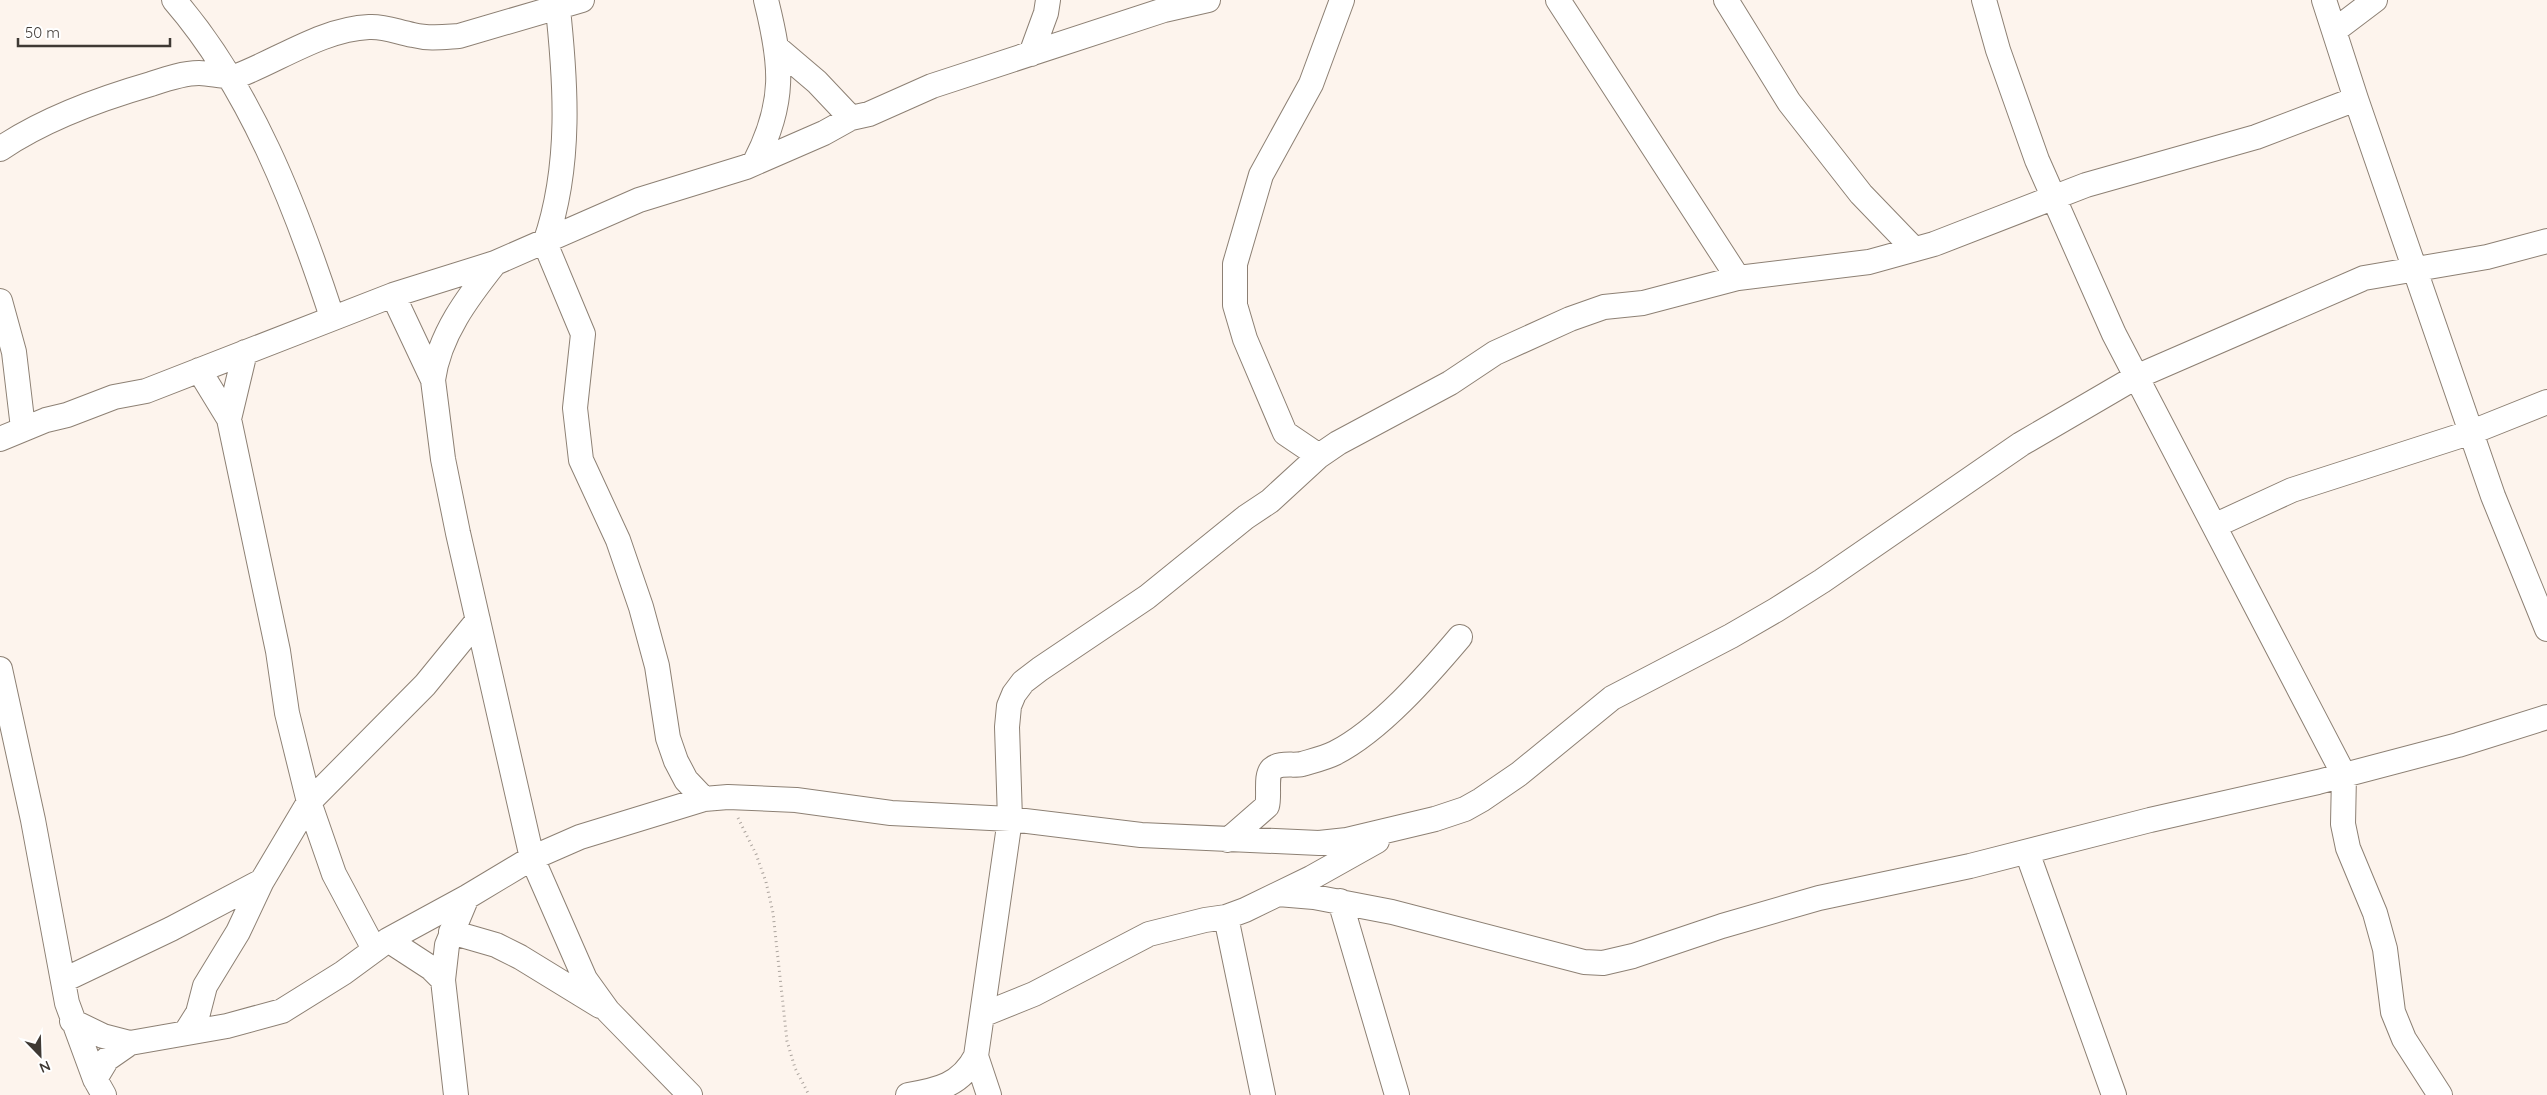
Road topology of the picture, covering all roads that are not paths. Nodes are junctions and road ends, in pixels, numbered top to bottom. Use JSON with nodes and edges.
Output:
{"nodes":[{"id":1,"x":174,"y":0,"type":"edge"},
{"id":2,"x":582,"y":0,"type":"edge"},
{"id":3,"x":766,"y":0,"type":"edge"},
{"id":4,"x":1048,"y":0,"type":"edge"},
{"id":5,"x":1208,"y":0,"type":"edge"},
{"id":6,"x":1342,"y":0,"type":"edge"},
{"id":7,"x":1558,"y":0,"type":"edge"},
{"id":8,"x":1726,"y":0,"type":"edge"},
{"id":9,"x":1984,"y":0,"type":"edge"},
{"id":10,"x":2324,"y":0,"type":"edge"},
{"id":11,"x":2376,"y":0,"type":"edge"},
{"id":12,"x":557,"y":4,"type":"edge"},
{"id":13,"x":2334,"y":31,"type":"junction"},
{"id":14,"x":777,"y":48,"type":"junction"},
{"id":15,"x":1031,"y":54,"type":"junction"},
{"id":16,"x":228,"y":77,"type":"junction"},
{"id":17,"x":2356,"y":99,"type":"junction"},
{"id":18,"x":851,"y":118,"type":"junction"},
{"id":19,"x":0,"y":149,"type":"edge"},
{"id":20,"x":755,"y":162,"type":"junction"},
{"id":21,"x":2054,"y":197,"type":"junction"},
{"id":22,"x":2547,"y":241,"type":"edge"},
{"id":23,"x":545,"y":243,"type":"junction"},
{"id":24,"x":1914,"y":249,"type":"junction"},
{"id":25,"x":495,"y":263,"type":"junction"},
{"id":26,"x":2416,"y":269,"type":"junction"},
{"id":27,"x":1738,"y":278,"type":"junction"},
{"id":28,"x":393,"y":295,"type":"junction"},
{"id":29,"x":0,"y":301,"type":"edge"},
{"id":30,"x":332,"y":317,"type":"junction"},
{"id":31,"x":245,"y":352,"type":"junction"},
{"id":32,"x":199,"y":370,"type":"junction"},
{"id":33,"x":2136,"y":377,"type":"junction"},
{"id":34,"x":433,"y":380,"type":"junction"},
{"id":35,"x":2547,"y":402,"type":"edge"},
{"id":36,"x":229,"y":418,"type":"junction"},
{"id":37,"x":23,"y":428,"type":"junction"},
{"id":38,"x":2472,"y":432,"type":"junction"},
{"id":39,"x":0,"y":439,"type":"edge"},
{"id":40,"x":1318,"y":456,"type":"junction"},
{"id":41,"x":2216,"y":526,"type":"junction"},
{"id":42,"x":478,"y":620,"type":"junction"},
{"id":43,"x":2547,"y":629,"type":"edge"},
{"id":44,"x":1460,"y":637,"type":"dead end"},
{"id":45,"x":0,"y":669,"type":"edge"},
{"id":46,"x":2547,"y":717,"type":"edge"},
{"id":47,"x":2344,"y":775,"type":"junction"},
{"id":48,"x":704,"y":799,"type":"junction"},
{"id":49,"x":309,"y":802,"type":"junction"},
{"id":50,"x":1010,"y":819,"type":"junction"},
{"id":51,"x":1406,"y":827,"type":"junction"},
{"id":52,"x":1228,"y":840,"type":"junction"},
{"id":53,"x":2027,"y":852,"type":"junction"},
{"id":54,"x":532,"y":858,"type":"junction"},
{"id":55,"x":262,"y":881,"type":"junction"},
{"id":56,"x":1278,"y":894,"type":"junction"},
{"id":57,"x":467,"y":897,"type":"junction"},
{"id":58,"x":1340,"y":901,"type":"junction"},
{"id":59,"x":1226,"y":917,"type":"junction"},
{"id":60,"x":451,"y":932,"type":"junction"},
{"id":61,"x":381,"y":945,"type":"junction"},
{"id":62,"x":64,"y":980,"type":"junction"},
{"id":63,"x":443,"y":980,"type":"junction"},
{"id":64,"x":608,"y":1011,"type":"junction"},
{"id":65,"x":982,"y":1015,"type":"junction"},
{"id":66,"x":72,"y":1021,"type":"junction"},
{"id":67,"x":186,"y":1032,"type":"junction"},
{"id":68,"x":130,"y":1043,"type":"junction"},
{"id":69,"x":976,"y":1056,"type":"junction"},
{"id":70,"x":100,"y":1087,"type":"edge"},
{"id":71,"x":456,"y":1095,"type":"edge"},
{"id":72,"x":690,"y":1095,"type":"edge"},
{"id":73,"x":908,"y":1095,"type":"edge"},
{"id":74,"x":989,"y":1095,"type":"edge"},
{"id":75,"x":1263,"y":1095,"type":"edge"},
{"id":76,"x":1397,"y":1095,"type":"edge"},
{"id":77,"x":2114,"y":1095,"type":"edge"},
{"id":78,"x":2440,"y":1095,"type":"edge"}],
"edges":[{"from":1,"to":16,"type":"street"},
{"from":2,"to":12,"type":"street"},
{"from":3,"to":14,"type":"street"},
{"from":4,"to":15,"type":"street"},
{"from":5,"to":15,"type":"street"},
{"from":6,"to":40,"type":"street"},
{"from":7,"to":27,"type":"street"},
{"from":8,"to":24,"type":"street"},
{"from":9,"to":21,"type":"street"},
{"from":10,"to":13,"type":"street"},
{"from":11,"to":13,"type":"street"},
{"from":12,"to":16,"type":"street"},
{"from":12,"to":23,"type":"street"},
{"from":13,"to":17,"type":"street"},
{"from":14,"to":18,"type":"street"},
{"from":14,"to":20,"type":"street"},
{"from":15,"to":18,"type":"street"},
{"from":16,"to":19,"type":"street"},
{"from":16,"to":30,"type":"street"},
{"from":17,"to":21,"type":"street"},
{"from":17,"to":26,"type":"street"},
{"from":18,"to":20,"type":"street"},
{"from":20,"to":23,"type":"street"},
{"from":21,"to":24,"type":"street"},
{"from":21,"to":33,"type":"street"},
{"from":22,"to":26,"type":"street"},
{"from":23,"to":25,"type":"street"},
{"from":23,"to":48,"type":"street"},
{"from":24,"to":27,"type":"street"},
{"from":25,"to":28,"type":"street"},
{"from":25,"to":34,"type":"street"},
{"from":26,"to":33,"type":"street"},
{"from":26,"to":38,"type":"street"},
{"from":27,"to":40,"type":"street"},
{"from":28,"to":30,"type":"street"},
{"from":28,"to":34,"type":"street"},
{"from":29,"to":37,"type":"street"},
{"from":30,"to":31,"type":"street"},
{"from":31,"to":32,"type":"street"},
{"from":31,"to":36,"type":"street"},
{"from":32,"to":36,"type":"street"},
{"from":32,"to":37,"type":"street"},
{"from":33,"to":41,"type":"street"},
{"from":33,"to":51,"type":"street"},
{"from":34,"to":42,"type":"street"},
{"from":35,"to":38,"type":"street"},
{"from":36,"to":49,"type":"street"},
{"from":37,"to":39,"type":"street"},
{"from":38,"to":41,"type":"street"},
{"from":38,"to":43,"type":"street"},
{"from":40,"to":50,"type":"street"},
{"from":41,"to":47,"type":"street"},
{"from":42,"to":49,"type":"street"},
{"from":42,"to":54,"type":"street"},
{"from":44,"to":52,"type":"street"},
{"from":45,"to":62,"type":"street"},
{"from":46,"to":47,"type":"street"},
{"from":47,"to":53,"type":"street"},
{"from":47,"to":78,"type":"street"},
{"from":48,"to":50,"type":"street"},
{"from":48,"to":54,"type":"street"},
{"from":49,"to":55,"type":"street"},
{"from":49,"to":61,"type":"street"},
{"from":50,"to":52,"type":"street"},
{"from":50,"to":65,"type":"street"},
{"from":51,"to":52,"type":"street"},
{"from":51,"to":56,"type":"street"},
{"from":53,"to":58,"type":"street"},
{"from":53,"to":77,"type":"street"},
{"from":54,"to":57,"type":"street"},
{"from":54,"to":64,"type":"street"},
{"from":55,"to":62,"type":"street"},
{"from":55,"to":67,"type":"street"},
{"from":56,"to":58,"type":"street"},
{"from":56,"to":59,"type":"street"},
{"from":57,"to":60,"type":"street"},
{"from":57,"to":61,"type":"street"},
{"from":58,"to":76,"type":"street"},
{"from":59,"to":65,"type":"street"},
{"from":59,"to":75,"type":"street"},
{"from":60,"to":63,"type":"street"},
{"from":60,"to":64,"type":"street"},
{"from":61,"to":63,"type":"street"},
{"from":61,"to":67,"type":"street"},
{"from":62,"to":66,"type":"street"},
{"from":63,"to":71,"type":"street"},
{"from":64,"to":72,"type":"street"},
{"from":65,"to":69,"type":"street"},
{"from":66,"to":68,"type":"street"},
{"from":66,"to":70,"type":"street"},
{"from":67,"to":68,"type":"street"},
{"from":68,"to":70,"type":"street"},
{"from":69,"to":73,"type":"street"},
{"from":69,"to":74,"type":"street"}]}
